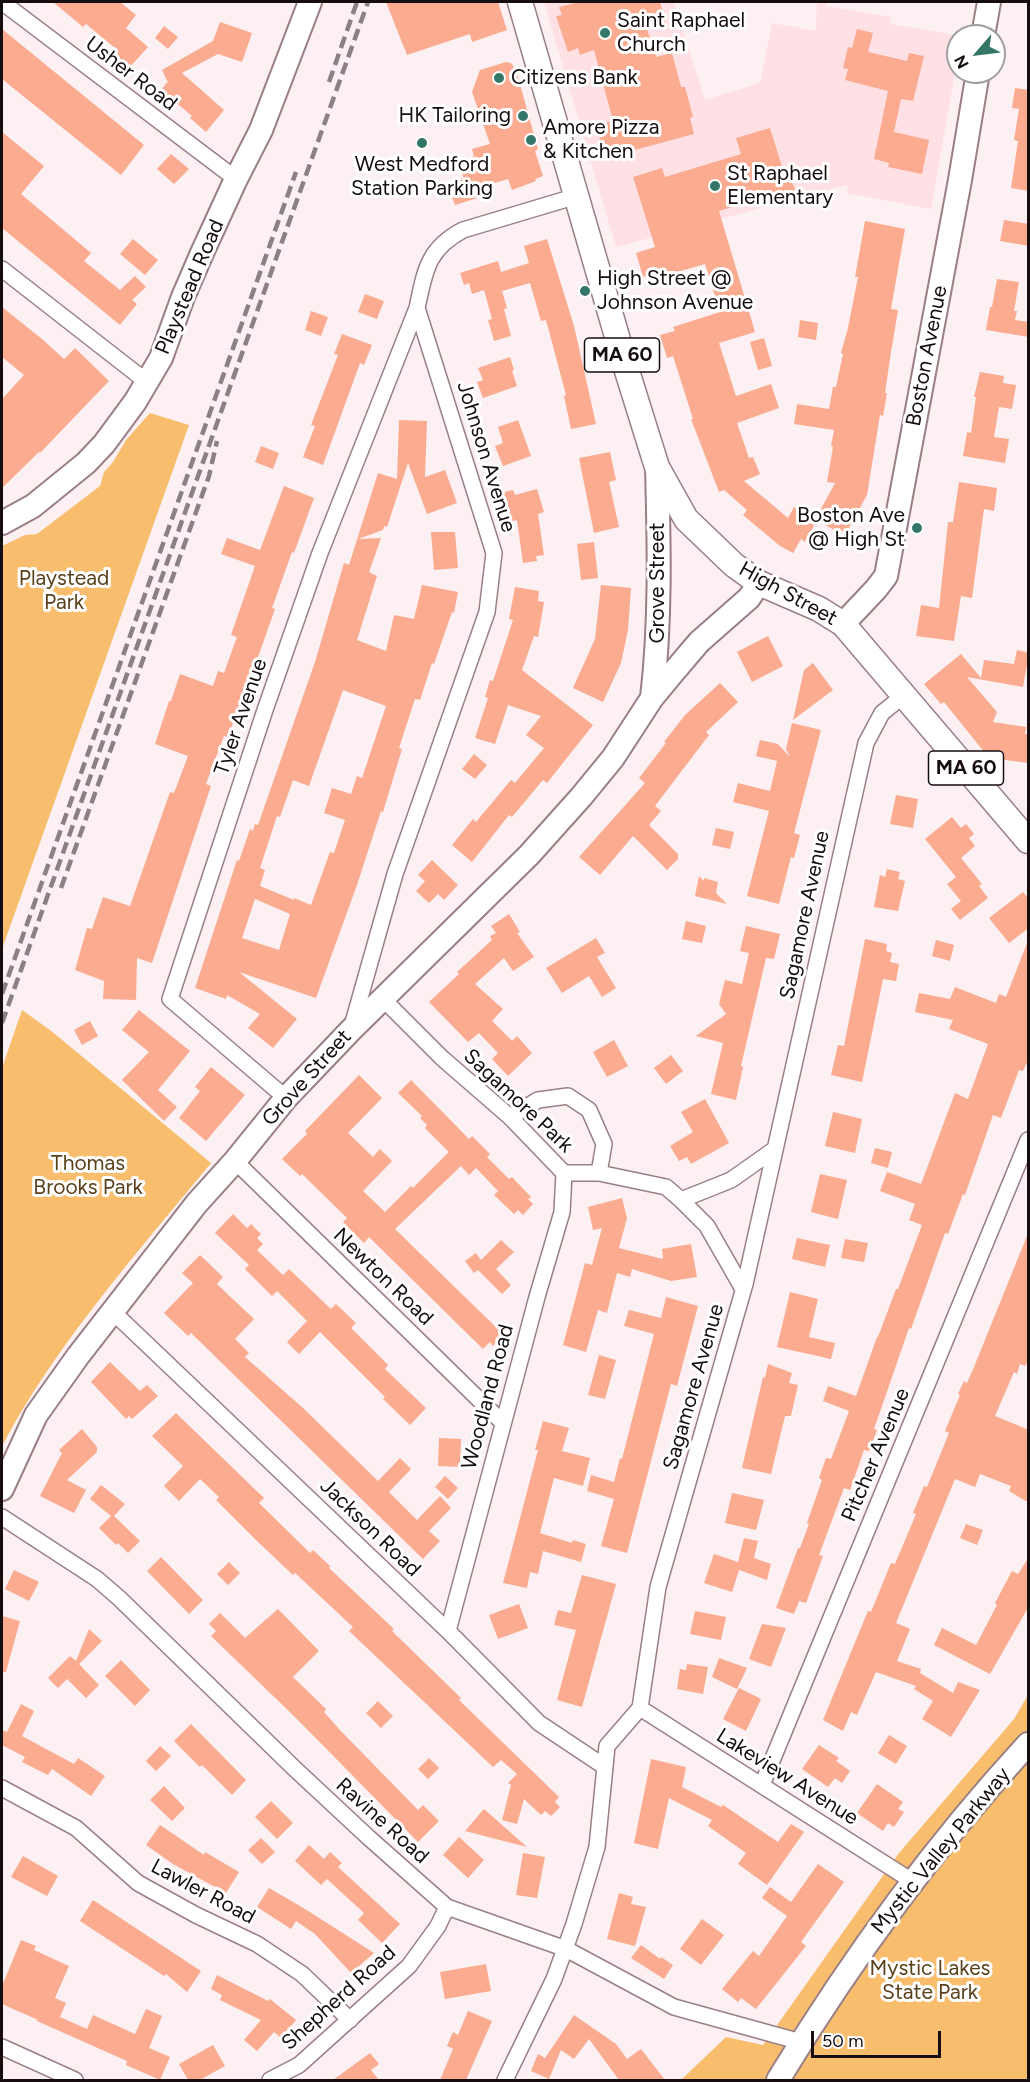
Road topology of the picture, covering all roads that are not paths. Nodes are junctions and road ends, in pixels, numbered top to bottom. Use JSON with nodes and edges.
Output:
{"nodes":[{"id":1,"x":2,"y":2,"type":"edge"},
{"id":2,"x":310,"y":2,"type":"edge"},
{"id":3,"x":520,"y":2,"type":"edge"},
{"id":4,"x":989,"y":2,"type":"edge"},
{"id":5,"x":985,"y":24,"type":"edge"},
{"id":6,"x":976,"y":84,"type":"edge"},
{"id":7,"x":236,"y":179,"type":"junction"},
{"id":8,"x":577,"y":196,"type":"junction"},
{"id":9,"x":2,"y":269,"type":"edge"},
{"id":10,"x":417,"y":308,"type":"junction"},
{"id":11,"x":147,"y":382,"type":"junction"},
{"id":12,"x":657,"y":467,"type":"junction"},
{"id":13,"x":2,"y":523,"type":"edge"},
{"id":14,"x":759,"y":583,"type":"junction"},
{"id":15,"x":843,"y":624,"type":"junction"},
{"id":16,"x":903,"y":696,"type":"junction"},
{"id":17,"x":652,"y":698,"type":"junction"},
{"id":18,"x":1029,"y":841,"type":"edge"},
{"id":19,"x":382,"y":998,"type":"junction"},
{"id":20,"x":351,"y":1029,"type":"junction"},
{"id":21,"x":286,"y":1098,"type":"junction"},
{"id":22,"x":510,"y":1117,"type":"junction"},
{"id":23,"x":1029,"y":1140,"type":"edge"},
{"id":24,"x":775,"y":1149,"type":"junction"},
{"id":25,"x":235,"y":1161,"type":"junction"},
{"id":26,"x":564,"y":1173,"type":"junction"},
{"id":27,"x":599,"y":1173,"type":"junction"},
{"id":28,"x":681,"y":1200,"type":"junction"},
{"id":29,"x":743,"y":1289,"type":"junction"},
{"id":30,"x":112,"y":1311,"type":"junction"},
{"id":31,"x":502,"y":1423,"type":"junction"},
{"id":32,"x":2,"y":1489,"type":"edge"},
{"id":33,"x":2,"y":1517,"type":"edge"},
{"id":34,"x":447,"y":1631,"type":"junction"},
{"id":35,"x":640,"y":1708,"type":"junction"},
{"id":36,"x":1029,"y":1744,"type":"edge"},
{"id":37,"x":605,"y":1767,"type":"junction"},
{"id":38,"x":762,"y":1785,"type":"junction"},
{"id":39,"x":2,"y":1788,"type":"edge"},
{"id":40,"x":912,"y":1881,"type":"junction"},
{"id":41,"x":447,"y":1908,"type":"junction"},
{"id":42,"x":566,"y":1949,"type":"junction"},
{"id":43,"x":350,"y":2020,"type":"junction"},
{"id":44,"x":801,"y":2042,"type":"junction"},
{"id":45,"x":2,"y":2047,"type":"edge"},
{"id":46,"x":75,"y":2080,"type":"edge"},
{"id":47,"x":270,"y":2080,"type":"edge"},
{"id":48,"x":505,"y":2080,"type":"edge"},
{"id":49,"x":778,"y":2080,"type":"edge"}],
"edges":[{"from":1,"to":7,"type":"street","name":"Usher Road"},
{"from":2,"to":7,"type":"main road","name":"Playstead Road"},
{"from":3,"to":8,"type":"main road","name":"High Street","number":"MA 60"},
{"from":4,"to":5,"type":"main road"},
{"from":6,"to":15,"type":"main road","name":"Boston Avenue"},
{"from":7,"to":11,"type":"main road","name":"Playstead Road"},
{"from":8,"to":10,"type":"street"},
{"from":8,"to":12,"type":"main road","name":"High Street","number":"MA 60"},
{"from":9,"to":11,"type":"street"},
{"from":10,"to":20,"type":"street","name":"Johnson Avenue"},
{"from":10,"to":21,"type":"street","name":"Tyler Avenue"},
{"from":11,"to":13,"type":"main road","name":"Playstead Road"},
{"from":12,"to":14,"type":"main road","name":"High Street","number":"MA 60"},
{"from":12,"to":17,"type":"main road","name":"Grove Street"},
{"from":14,"to":15,"type":"main road","name":"High Street","number":"MA 60"},
{"from":14,"to":17,"type":"main road","name":"Grove Street"},
{"from":15,"to":16,"type":"main road","name":"High Street","number":"MA 60"},
{"from":16,"to":18,"type":"main road","name":"High Street","number":"MA 60"},
{"from":16,"to":24,"type":"street","name":"Sagamore Avenue"},
{"from":17,"to":19,"type":"main road","name":"Grove Street"},
{"from":19,"to":20,"type":"main road","name":"Grove Street"},
{"from":19,"to":22,"type":"street","name":"Sagamore Park"},
{"from":20,"to":21,"type":"main road","name":"Grove Street"},
{"from":21,"to":25,"type":"main road","name":"Grove Street"},
{"from":22,"to":26,"type":"street","name":"Sagamore Park"},
{"from":22,"to":27,"type":"street"},
{"from":23,"to":38,"type":"street","name":"Pitcher Avenue"},
{"from":24,"to":28,"type":"street"},
{"from":24,"to":29,"type":"street","name":"Sagamore Avenue"},
{"from":25,"to":30,"type":"main road","name":"Grove Street"},
{"from":25,"to":31,"type":"street","name":"Newton Road"},
{"from":26,"to":27,"type":"street","name":"Sagamore Park"},
{"from":26,"to":31,"type":"street","name":"Woodland Road"},
{"from":27,"to":28,"type":"street","name":"Sagamore Park"},
{"from":28,"to":29,"type":"street","name":"Sagamore Park"},
{"from":29,"to":35,"type":"street","name":"Sagamore Avenue"},
{"from":30,"to":32,"type":"main road","name":"Grove Street"},
{"from":30,"to":34,"type":"street","name":"Jackson Road"},
{"from":31,"to":34,"type":"street","name":"Woodland Road"},
{"from":33,"to":41,"type":"street","name":"Ravine Road"},
{"from":34,"to":37,"type":"street","name":"Jackson Road"},
{"from":35,"to":37,"type":"street"},
{"from":35,"to":38,"type":"street","name":"Lakeview Avenue"},
{"from":36,"to":40,"type":"main road","name":"Mystic Valley Parkway"},
{"from":37,"to":42,"type":"street"},
{"from":38,"to":40,"type":"street","name":"Lakeview Avenue"},
{"from":39,"to":43,"type":"street","name":"Lawler Road"},
{"from":40,"to":44,"type":"main road","name":"Mystic Valley Parkway"},
{"from":41,"to":42,"type":"street","name":"Ravine Road"},
{"from":41,"to":43,"type":"street","name":"Shepherd Road"},
{"from":42,"to":44,"type":"street","name":"Ravine Road"},
{"from":42,"to":48,"type":"street"},
{"from":43,"to":47,"type":"street","name":"Shepherd Road"},
{"from":44,"to":49,"type":"main road","name":"Mystic Valley Parkway"},
{"from":45,"to":46,"type":"street"}]}
